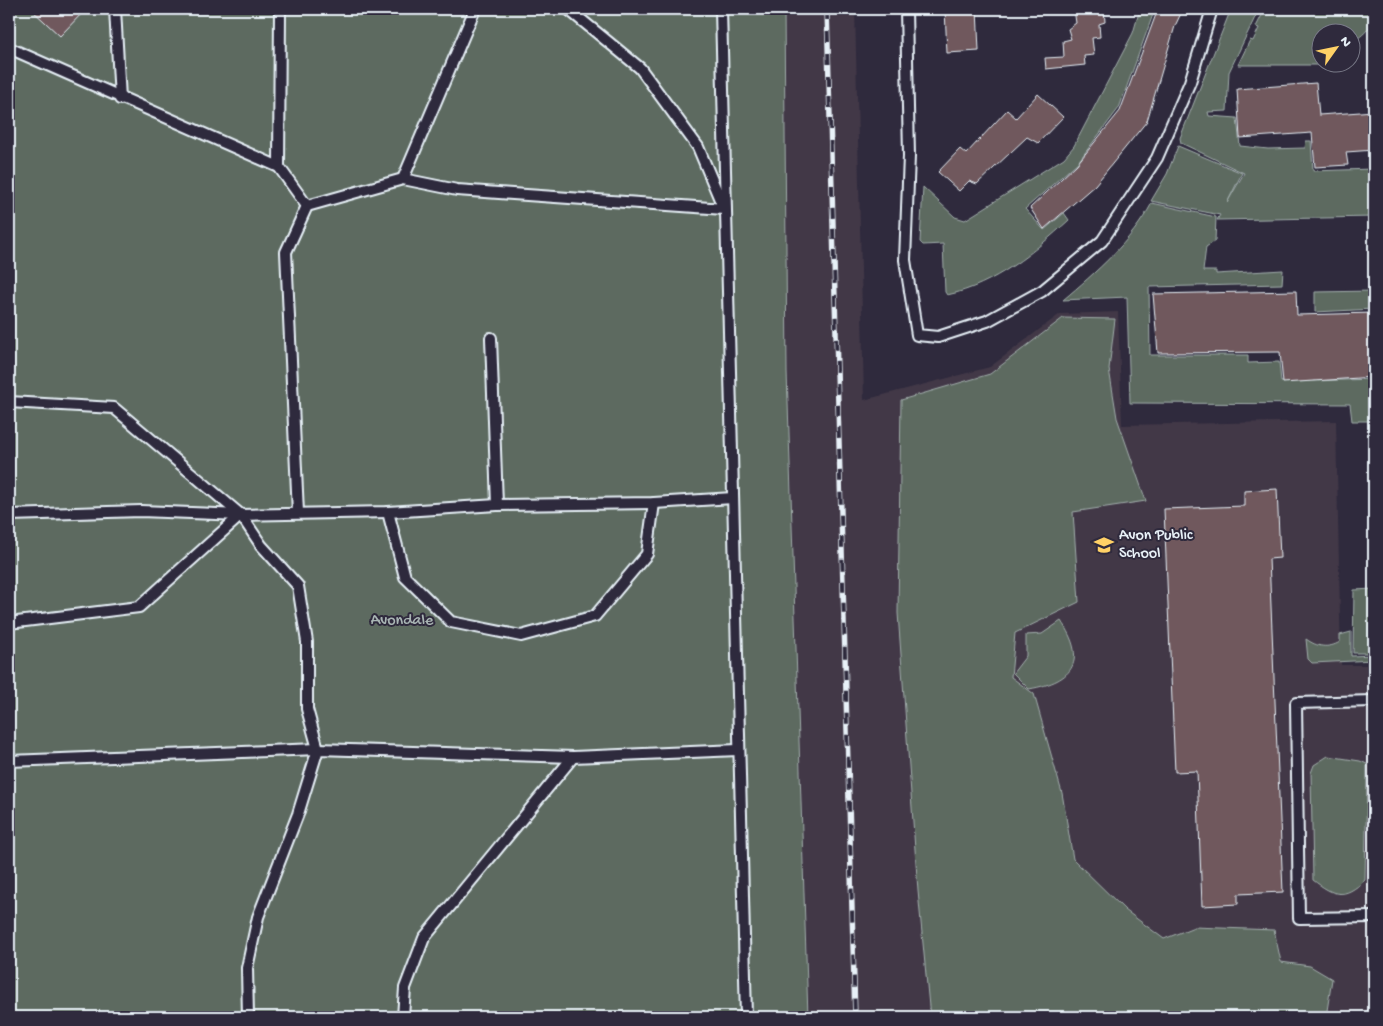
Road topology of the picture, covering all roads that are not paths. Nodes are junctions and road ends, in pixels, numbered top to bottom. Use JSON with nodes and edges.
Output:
{"nodes":[{"id":1,"x":114,"y":9,"type":"edge"},
{"id":2,"x":280,"y":9,"type":"edge"},
{"id":3,"x":475,"y":9,"type":"edge"},
{"id":4,"x":568,"y":9,"type":"edge"},
{"id":5,"x":721,"y":9,"type":"edge"},
{"id":6,"x":906,"y":9,"type":"edge"},
{"id":7,"x":1212,"y":9,"type":"edge"},
{"id":8,"x":9,"y":48,"type":"edge"},
{"id":9,"x":120,"y":99,"type":"junction"},
{"id":10,"x":279,"y":167,"type":"junction"},
{"id":11,"x":403,"y":179,"type":"junction"},
{"id":12,"x":307,"y":206,"type":"junction"},
{"id":13,"x":724,"y":209,"type":"junction"},
{"id":14,"x":491,"y":338,"type":"dead end"},
{"id":15,"x":9,"y":402,"type":"edge"},
{"id":16,"x":733,"y":498,"type":"junction"},
{"id":17,"x":654,"y":503,"type":"junction"},
{"id":18,"x":497,"y":505,"type":"junction"},
{"id":19,"x":388,"y":512,"type":"junction"},
{"id":20,"x":298,"y":513,"type":"junction"},
{"id":21,"x":241,"y":514,"type":"junction"},
{"id":22,"x":9,"y":515,"type":"edge"},
{"id":23,"x":9,"y":623,"type":"edge"},
{"id":24,"x":1374,"y":700,"type":"edge"},
{"id":25,"x":318,"y":749,"type":"junction"},
{"id":26,"x":738,"y":750,"type":"junction"},
{"id":27,"x":573,"y":757,"type":"junction"},
{"id":28,"x":9,"y":761,"type":"edge"},
{"id":29,"x":1374,"y":917,"type":"edge"},
{"id":30,"x":248,"y":1017,"type":"edge"},
{"id":31,"x":402,"y":1017,"type":"edge"},
{"id":32,"x":746,"y":1017,"type":"edge"}],
"edges":[{"from":1,"to":9,"type":"lane"},
{"from":2,"to":10,"type":"lane"},
{"from":3,"to":11,"type":"lane"},
{"from":4,"to":13,"type":"lane"},
{"from":5,"to":13,"type":"lane"},
{"from":6,"to":7,"type":"lane"},
{"from":8,"to":9,"type":"lane"},
{"from":9,"to":10,"type":"lane"},
{"from":10,"to":12,"type":"lane"},
{"from":11,"to":12,"type":"lane"},
{"from":11,"to":13,"type":"lane"},
{"from":12,"to":20,"type":"lane"},
{"from":13,"to":16,"type":"lane"},
{"from":14,"to":18,"type":"lane"},
{"from":15,"to":21,"type":"lane"},
{"from":16,"to":17,"type":"lane"},
{"from":16,"to":26,"type":"lane"},
{"from":17,"to":18,"type":"lane"},
{"from":17,"to":19,"type":"lane"},
{"from":18,"to":19,"type":"lane"},
{"from":19,"to":20,"type":"lane"},
{"from":20,"to":21,"type":"lane"},
{"from":21,"to":22,"type":"lane"},
{"from":21,"to":23,"type":"lane"},
{"from":21,"to":25,"type":"lane"},
{"from":24,"to":29,"type":"lane"},
{"from":25,"to":27,"type":"lane"},
{"from":25,"to":28,"type":"lane"},
{"from":25,"to":30,"type":"lane"},
{"from":26,"to":27,"type":"lane"},
{"from":26,"to":32,"type":"lane"},
{"from":27,"to":31,"type":"lane"}]}
